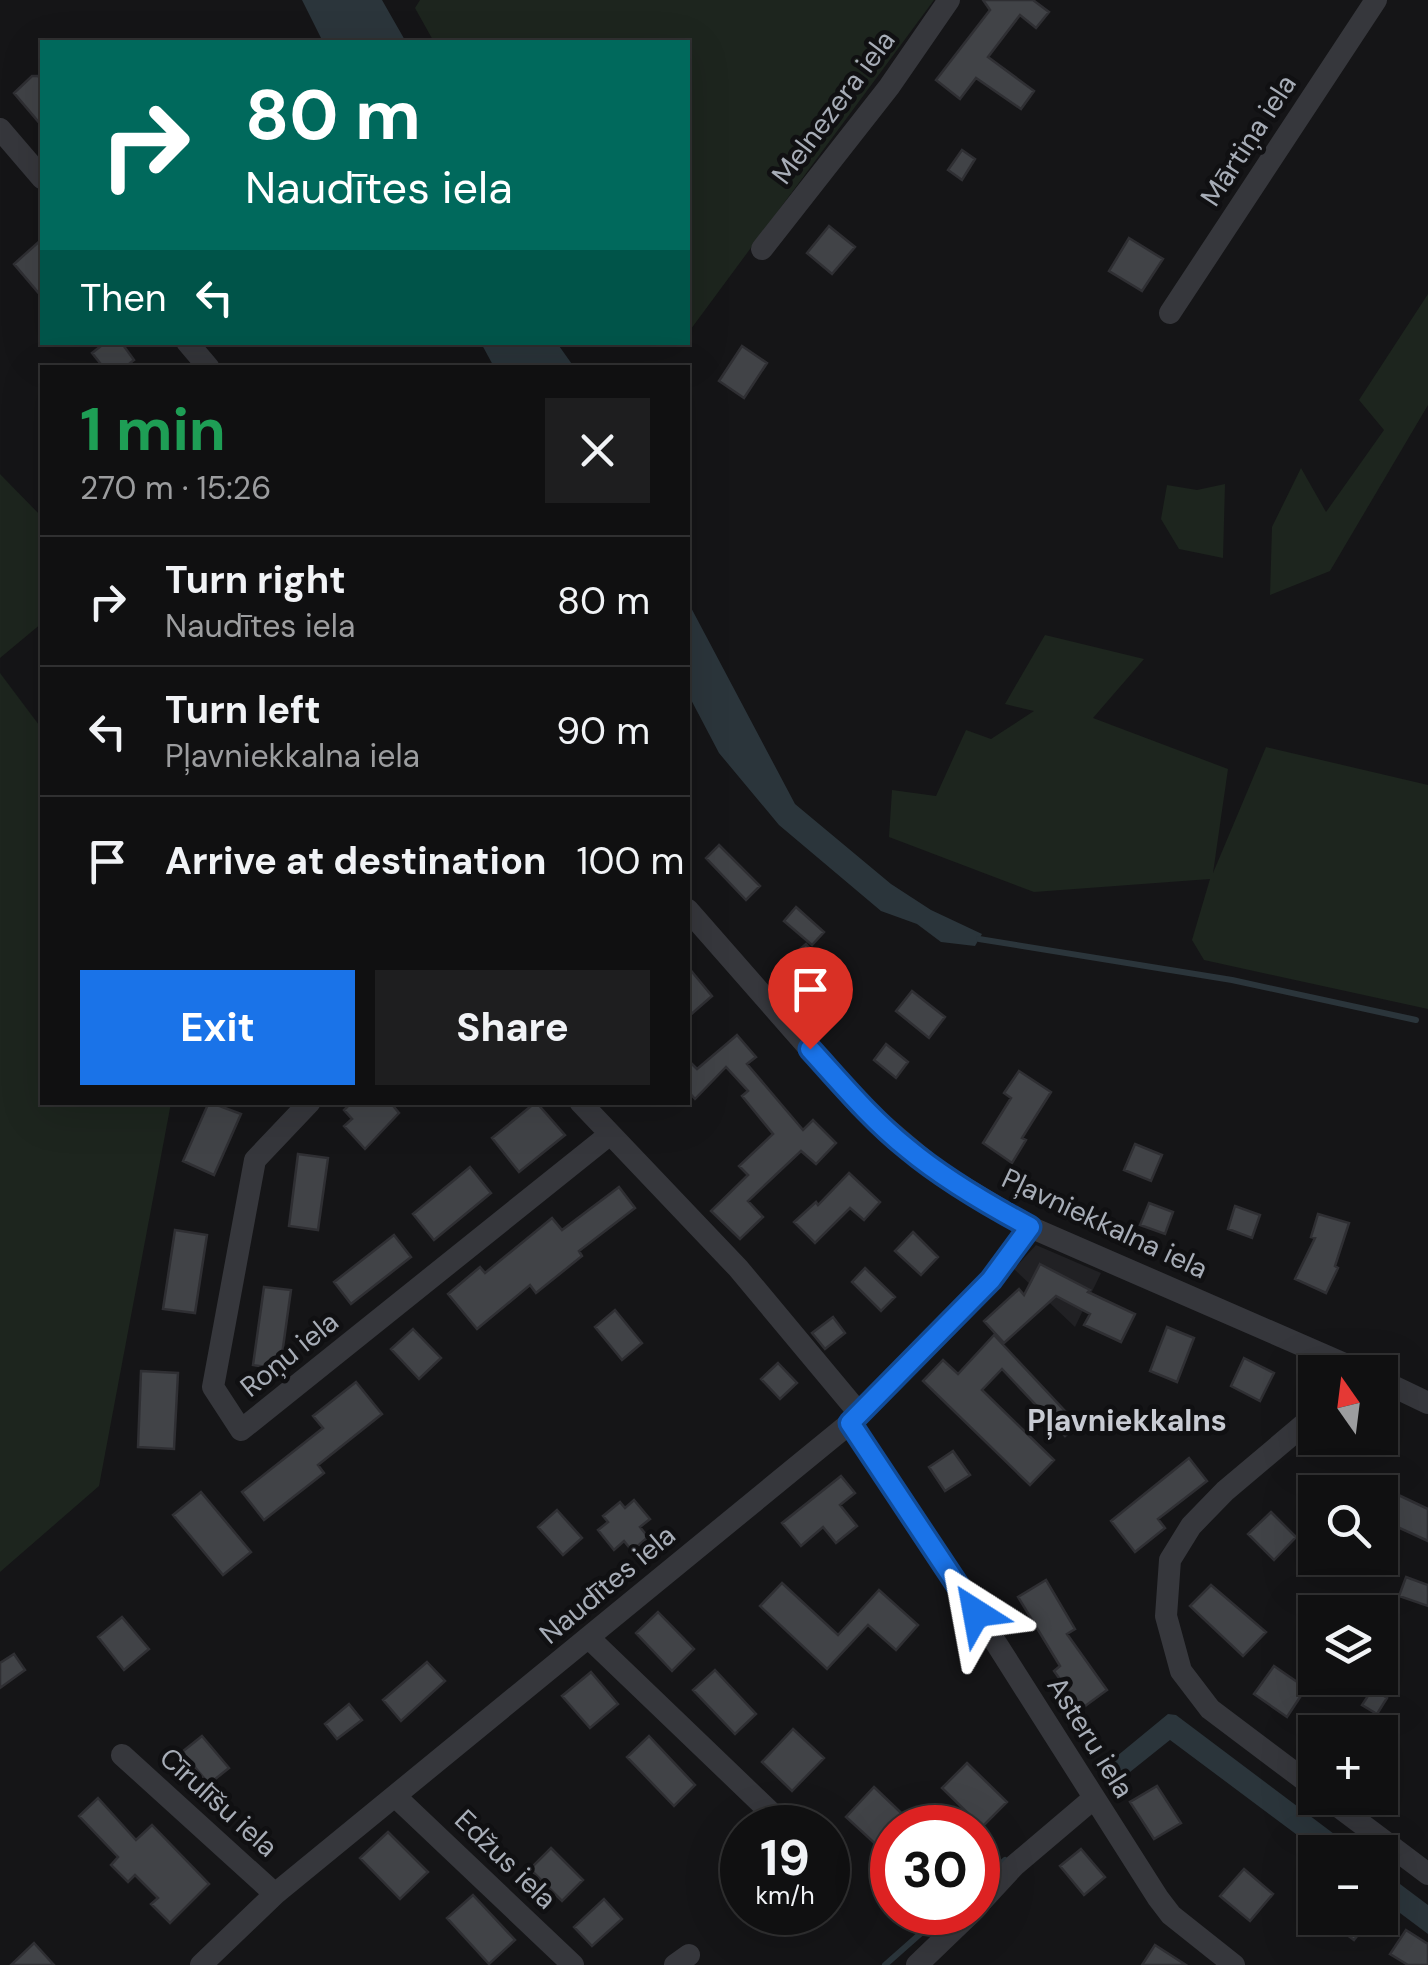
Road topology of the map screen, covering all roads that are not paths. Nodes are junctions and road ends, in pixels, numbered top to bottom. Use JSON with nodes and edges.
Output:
{"nodes":[{"id":1,"x":949,"y":0,"type":"edge"},
{"id":2,"x":1376,"y":0,"type":"edge"},
{"id":3,"x":0,"y":129,"type":"edge"},
{"id":4,"x":40,"y":176,"type":"edge"},
{"id":5,"x":762,"y":250,"type":"dead end"},
{"id":6,"x":1170,"y":312,"type":"dead end"},
{"id":7,"x":190,"y":345,"type":"edge"},
{"id":8,"x":206,"y":365,"type":"edge"},
{"id":9,"x":690,"y":912,"type":"edge"},
{"id":10,"x":307,"y":1105,"type":"edge"},
{"id":11,"x":583,"y":1105,"type":"edge"},
{"id":12,"x":609,"y":1135,"type":"junction"},
{"id":13,"x":1030,"y":1227,"type":"junction"},
{"id":14,"x":1324,"y":1355,"type":"edge"},
{"id":15,"x":1398,"y":1388,"type":"edge"},
{"id":16,"x":1428,"y":1402,"type":"edge"},
{"id":17,"x":854,"y":1418,"type":"junction"},
{"id":18,"x":1298,"y":1429,"type":"edge"},
{"id":19,"x":589,"y":1638,"type":"junction"},
{"id":20,"x":122,"y":1754,"type":"dead end"},
{"id":21,"x":1298,"y":1775,"type":"edge"},
{"id":22,"x":396,"y":1797,"type":"junction"},
{"id":23,"x":1094,"y":1798,"type":"junction"},
{"id":24,"x":763,"y":1805,"type":"edge"},
{"id":25,"x":1350,"y":1815,"type":"edge"},
{"id":26,"x":1428,"y":1874,"type":"edge"},
{"id":27,"x":1000,"y":1881,"type":"edge"},
{"id":28,"x":275,"y":1894,"type":"junction"},
{"id":29,"x":945,"y":1956,"type":"edge"},
{"id":30,"x":200,"y":1965,"type":"edge"},
{"id":31,"x":574,"y":1965,"type":"edge"},
{"id":32,"x":918,"y":1965,"type":"edge"},
{"id":33,"x":1234,"y":1965,"type":"edge"}],
"edges":[{"from":1,"to":5,"type":"street","name":"Melnezera iela"},
{"from":2,"to":6,"type":"street","name":"Mārtiņa iela"},
{"from":3,"to":4,"type":"street"},
{"from":7,"to":8,"type":"street"},
{"from":9,"to":13,"type":"street","name":"Pļavniekkalna iela"},
{"from":10,"to":12,"type":"street","name":"Roņu iela"},
{"from":11,"to":12,"type":"street","name":"Asteru iela"},
{"from":12,"to":17,"type":"street","name":"Asteru iela"},
{"from":13,"to":14,"type":"street","name":"Pļavniekkalna iela"},
{"from":13,"to":17,"type":"street","name":"Naudītes iela"},
{"from":15,"to":16,"type":"street"},
{"from":17,"to":19,"type":"street","name":"Naudītes iela"},
{"from":17,"to":23,"type":"street","name":"Asteru iela"},
{"from":18,"to":21,"type":"street"},
{"from":19,"to":22,"type":"street","name":"Naudītes iela"},
{"from":19,"to":24,"type":"street"},
{"from":20,"to":28,"type":"street","name":"Cīrulīšu iela"},
{"from":22,"to":28,"type":"street","name":"Naudītes iela"},
{"from":22,"to":31,"type":"street","name":"Edžus iela"},
{"from":23,"to":27,"type":"street"},
{"from":23,"to":33,"type":"street","name":"Asteru iela"},
{"from":25,"to":26,"type":"street"},
{"from":28,"to":30,"type":"street","name":"Naudītes iela"},
{"from":29,"to":32,"type":"street"}]}
